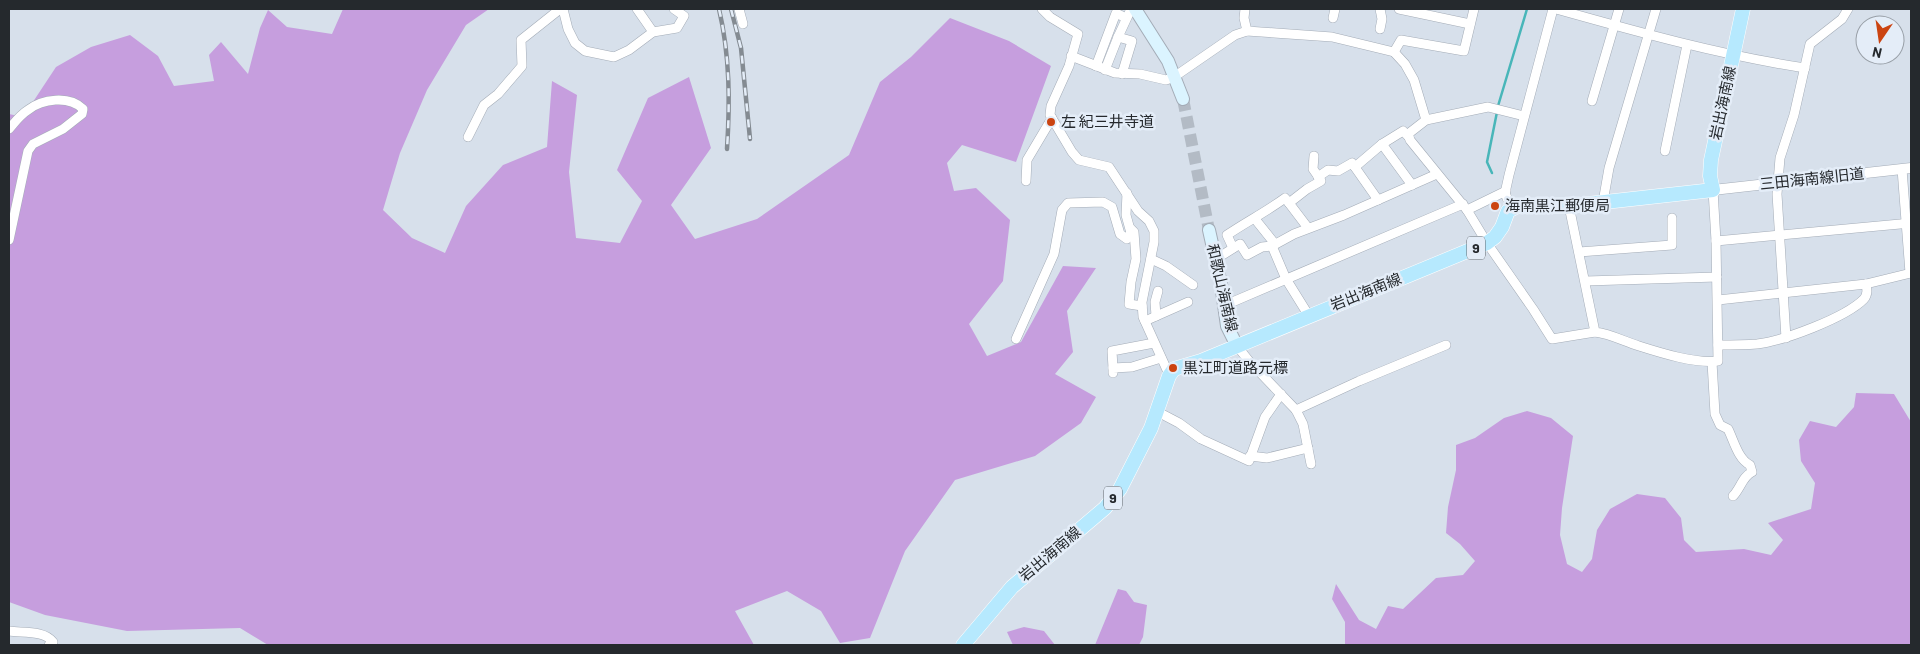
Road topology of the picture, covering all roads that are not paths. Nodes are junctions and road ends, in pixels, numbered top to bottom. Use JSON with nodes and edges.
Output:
{"nodes":[{"id":1,"x":562,"y":9,"type":"edge"},
{"id":2,"x":637,"y":9,"type":"edge"},
{"id":3,"x":674,"y":9,"type":"edge"},
{"id":4,"x":739,"y":9,"type":"edge"},
{"id":5,"x":1042,"y":9,"type":"edge"},
{"id":6,"x":1131,"y":9,"type":"edge"},
{"id":7,"x":1244,"y":9,"type":"edge"},
{"id":8,"x":1380,"y":9,"type":"edge"},
{"id":9,"x":1399,"y":9,"type":"edge"},
{"id":10,"x":1474,"y":9,"type":"edge"},
{"id":11,"x":1555,"y":9,"type":"edge"},
{"id":12,"x":1619,"y":9,"type":"edge"},
{"id":13,"x":1656,"y":9,"type":"edge"},
{"id":14,"x":1743,"y":9,"type":"edge"},
{"id":15,"x":1848,"y":9,"type":"edge"},
{"id":16,"x":686,"y":12,"type":"edge"},
{"id":17,"x":1130,"y":13,"type":"edge"},
{"id":18,"x":743,"y":24,"type":"dead end"},
{"id":19,"x":1470,"y":24,"type":"junction"},
{"id":20,"x":1614,"y":25,"type":"junction"},
{"id":21,"x":1380,"y":29,"type":"dead end"},
{"id":22,"x":1247,"y":31,"type":"junction"},
{"id":23,"x":653,"y":32,"type":"junction"},
{"id":24,"x":1649,"y":35,"type":"junction"},
{"id":25,"x":1118,"y":36,"type":"junction"},
{"id":26,"x":1687,"y":45,"type":"junction"},
{"id":27,"x":1394,"y":52,"type":"junction"},
{"id":28,"x":1733,"y":54,"type":"junction"},
{"id":29,"x":1071,"y":56,"type":"junction"},
{"id":30,"x":1096,"y":66,"type":"junction"},
{"id":31,"x":1805,"y":68,"type":"junction"},
{"id":32,"x":1105,"y":70,"type":"junction"},
{"id":33,"x":1122,"y":74,"type":"junction"},
{"id":34,"x":1174,"y":77,"type":"junction"},
{"id":35,"x":1183,"y":99,"type":"tunnel mouth"},
{"id":36,"x":1592,"y":101,"type":"dead end"},
{"id":37,"x":1524,"y":116,"type":"junction"},
{"id":38,"x":1052,"y":118,"type":"junction"},
{"id":39,"x":1426,"y":120,"type":"junction"},
{"id":40,"x":9,"y":129,"type":"edge"},
{"id":41,"x":468,"y":137,"type":"dead end"},
{"id":42,"x":1409,"y":137,"type":"junction"},
{"id":43,"x":1382,"y":144,"type":"junction"},
{"id":44,"x":1665,"y":151,"type":"dead end"},
{"id":45,"x":1314,"y":156,"type":"dead end"},
{"id":46,"x":1355,"y":167,"type":"junction"},
{"id":47,"x":1906,"y":168,"type":"edge"},
{"id":48,"x":1437,"y":174,"type":"junction"},
{"id":49,"x":1320,"y":179,"type":"junction"},
{"id":50,"x":1026,"y":181,"type":"dead end"},
{"id":51,"x":1778,"y":183,"type":"junction"},
{"id":52,"x":1412,"y":185,"type":"junction"},
{"id":53,"x":1713,"y":190,"type":"junction"},
{"id":54,"x":1506,"y":191,"type":"junction"},
{"id":55,"x":1127,"y":194,"type":"junction"},
{"id":56,"x":1378,"y":200,"type":"junction"},
{"id":57,"x":1603,"y":202,"type":"junction"},
{"id":58,"x":1289,"y":203,"type":"junction"},
{"id":59,"x":1569,"y":206,"type":"junction"},
{"id":60,"x":1465,"y":207,"type":"junction"},
{"id":61,"x":1511,"y":208,"type":"junction"},
{"id":62,"x":1672,"y":218,"type":"dead end"},
{"id":63,"x":1255,"y":219,"type":"junction"},
{"id":64,"x":1128,"y":224,"type":"junction"},
{"id":65,"x":1909,"y":224,"type":"edge"},
{"id":66,"x":1308,"y":228,"type":"junction"},
{"id":67,"x":1209,"y":230,"type":"tunnel mouth"},
{"id":68,"x":1780,"y":235,"type":"junction"},
{"id":69,"x":9,"y":240,"type":"edge"},
{"id":70,"x":1716,"y":241,"type":"junction"},
{"id":71,"x":1487,"y":243,"type":"junction"},
{"id":72,"x":1274,"y":245,"type":"junction"},
{"id":73,"x":1233,"y":248,"type":"junction"},
{"id":74,"x":1579,"y":252,"type":"junction"},
{"id":75,"x":1151,"y":259,"type":"junction"},
{"id":76,"x":1216,"y":259,"type":"junction"},
{"id":77,"x":1911,"y":273,"type":"edge"},
{"id":78,"x":1717,"y":277,"type":"junction"},
{"id":79,"x":1286,"y":279,"type":"junction"},
{"id":80,"x":1586,"y":281,"type":"junction"},
{"id":81,"x":1866,"y":284,"type":"junction"},
{"id":82,"x":1193,"y":285,"type":"dead end"},
{"id":83,"x":1158,"y":291,"type":"dead end"},
{"id":84,"x":1782,"y":293,"type":"junction"},
{"id":85,"x":1718,"y":300,"type":"junction"},
{"id":86,"x":1188,"y":302,"type":"dead end"},
{"id":87,"x":1142,"y":306,"type":"junction"},
{"id":88,"x":1223,"y":306,"type":"junction"},
{"id":89,"x":1156,"y":316,"type":"junction"},
{"id":90,"x":1308,"y":316,"type":"junction"},
{"id":91,"x":1145,"y":321,"type":"junction"},
{"id":92,"x":1595,"y":332,"type":"junction"},
{"id":93,"x":1786,"y":338,"type":"junction"},
{"id":94,"x":1016,"y":339,"type":"dead end"},
{"id":95,"x":1154,"y":343,"type":"junction"},
{"id":96,"x":1446,"y":345,"type":"dead end"},
{"id":97,"x":1718,"y":345,"type":"junction"},
{"id":98,"x":1237,"y":346,"type":"junction"},
{"id":99,"x":1112,"y":352,"type":"junction"},
{"id":100,"x":1102,"y":354,"type":"dead end"},
{"id":101,"x":1161,"y":358,"type":"junction"},
{"id":102,"x":1712,"y":362,"type":"junction"},
{"id":103,"x":1171,"y":372,"type":"junction"},
{"id":104,"x":1281,"y":394,"type":"junction"},
{"id":105,"x":1296,"y":410,"type":"junction"},
{"id":106,"x":1158,"y":412,"type":"junction"},
{"id":107,"x":1308,"y":448,"type":"junction"},
{"id":108,"x":1250,"y":456,"type":"junction"},
{"id":109,"x":1311,"y":464,"type":"dead end"},
{"id":110,"x":1732,"y":496,"type":"dead end"},
{"id":111,"x":9,"y":631,"type":"edge"},
{"id":112,"x":49,"y":645,"type":"edge"},
{"id":113,"x":963,"y":645,"type":"edge"}],
"edges":[{"from":1,"to":23,"type":"street"},
{"from":1,"to":41,"type":"street"},
{"from":2,"to":23,"type":"street"},
{"from":3,"to":16,"type":"street"},
{"from":4,"to":18,"type":"street"},
{"from":5,"to":29,"type":"street"},
{"from":6,"to":17,"type":"street"},
{"from":7,"to":22,"type":"street"},
{"from":8,"to":21,"type":"street"},
{"from":9,"to":19,"type":"street"},
{"from":10,"to":19,"type":"street"},
{"from":11,"to":20,"type":"street"},
{"from":11,"to":37,"type":"street"},
{"from":12,"to":20,"type":"street"},
{"from":13,"to":24,"type":"street"},
{"from":14,"to":28,"type":"main road","name":"岩出海南線"},
{"from":15,"to":31,"type":"street"},
{"from":16,"to":23,"type":"street"},
{"from":17,"to":25,"type":"street"},
{"from":17,"to":30,"type":"street"},
{"from":17,"to":34,"type":"main road"},
{"from":19,"to":27,"type":"street"},
{"from":20,"to":24,"type":"street"},
{"from":20,"to":36,"type":"street"},
{"from":22,"to":27,"type":"street"},
{"from":22,"to":34,"type":"street"},
{"from":24,"to":26,"type":"street"},
{"from":24,"to":57,"type":"street"},
{"from":25,"to":32,"type":"street"},
{"from":25,"to":33,"type":"street"},
{"from":26,"to":28,"type":"street"},
{"from":26,"to":44,"type":"street"},
{"from":27,"to":39,"type":"street"},
{"from":28,"to":31,"type":"street"},
{"from":28,"to":53,"type":"main road","name":"岩出海南線"},
{"from":29,"to":30,"type":"street"},
{"from":29,"to":38,"type":"street"},
{"from":30,"to":32,"type":"street"},
{"from":31,"to":51,"type":"street"},
{"from":32,"to":33,"type":"street"},
{"from":33,"to":34,"type":"street"},
{"from":34,"to":35,"type":"main road"},
{"from":37,"to":39,"type":"street"},
{"from":37,"to":54,"type":"street"},
{"from":38,"to":50,"type":"street"},
{"from":38,"to":55,"type":"street"},
{"from":39,"to":42,"type":"street"},
{"from":40,"to":69,"type":"street"},
{"from":42,"to":43,"type":"street"},
{"from":42,"to":48,"type":"street"},
{"from":43,"to":46,"type":"street"},
{"from":43,"to":52,"type":"street"},
{"from":45,"to":49,"type":"street"},
{"from":46,"to":49,"type":"street"},
{"from":46,"to":56,"type":"street"},
{"from":47,"to":51,"type":"street","name":"三田海南線旧道"},
{"from":47,"to":65,"type":"street"},
{"from":48,"to":52,"type":"street"},
{"from":48,"to":60,"type":"street"},
{"from":49,"to":58,"type":"street"},
{"from":51,"to":53,"type":"street","name":"三田海南線旧道"},
{"from":51,"to":68,"type":"street"},
{"from":52,"to":56,"type":"street"},
{"from":53,"to":57,"type":"main road"},
{"from":53,"to":70,"type":"street"},
{"from":54,"to":60,"type":"street"},
{"from":54,"to":61,"type":"street"},
{"from":55,"to":64,"type":"street"},
{"from":55,"to":75,"type":"street"},
{"from":56,"to":66,"type":"street"},
{"from":57,"to":59,"type":"main road"},
{"from":58,"to":63,"type":"street"},
{"from":58,"to":66,"type":"street"},
{"from":59,"to":61,"type":"main road"},
{"from":59,"to":74,"type":"street"},
{"from":60,"to":71,"type":"street"},
{"from":60,"to":79,"type":"street"},
{"from":61,"to":71,"type":"main road","name":"岩出海南線","number":"9"},
{"from":62,"to":74,"type":"street"},
{"from":63,"to":72,"type":"street"},
{"from":63,"to":73,"type":"street"},
{"from":64,"to":87,"type":"street"},
{"from":64,"to":94,"type":"street"},
{"from":65,"to":68,"type":"street"},
{"from":65,"to":77,"type":"street"},
{"from":66,"to":72,"type":"street"},
{"from":67,"to":76,"type":"main road","name":"和歌山海南線"},
{"from":68,"to":70,"type":"street"},
{"from":68,"to":84,"type":"street"},
{"from":70,"to":78,"type":"street"},
{"from":71,"to":90,"type":"main road","name":"岩出海南線","number":"9"},
{"from":71,"to":92,"type":"street"},
{"from":72,"to":73,"type":"street"},
{"from":72,"to":79,"type":"street"},
{"from":73,"to":76,"type":"street"},
{"from":74,"to":80,"type":"street"},
{"from":75,"to":82,"type":"street"},
{"from":75,"to":87,"type":"street"},
{"from":76,"to":88,"type":"main road","name":"和歌山海南線"},
{"from":77,"to":81,"type":"street"},
{"from":78,"to":80,"type":"street"},
{"from":78,"to":85,"type":"street"},
{"from":79,"to":88,"type":"street"},
{"from":79,"to":90,"type":"street"},
{"from":80,"to":92,"type":"street"},
{"from":81,"to":84,"type":"street"},
{"from":81,"to":93,"type":"street"},
{"from":83,"to":89,"type":"street"},
{"from":84,"to":85,"type":"street"},
{"from":84,"to":93,"type":"street"},
{"from":85,"to":97,"type":"street"},
{"from":86,"to":89,"type":"street"},
{"from":87,"to":91,"type":"street"},
{"from":88,"to":98,"type":"main road","name":"和歌山海南線"},
{"from":89,"to":91,"type":"street"},
{"from":90,"to":98,"type":"main road","name":"岩出海南線","number":"9"},
{"from":91,"to":95,"type":"street"},
{"from":92,"to":102,"type":"street"},
{"from":93,"to":97,"type":"street"},
{"from":95,"to":99,"type":"street"},
{"from":95,"to":101,"type":"street"},
{"from":96,"to":105,"type":"street"},
{"from":97,"to":102,"type":"street"},
{"from":98,"to":103,"type":"main road","name":"岩出海南線","number":"9"},
{"from":98,"to":104,"type":"street"},
{"from":99,"to":100,"type":"street"},
{"from":99,"to":101,"type":"street"},
{"from":101,"to":103,"type":"street"},
{"from":102,"to":110,"type":"street"},
{"from":103,"to":106,"type":"main road","name":"岩出海南線","number":"9"},
{"from":104,"to":105,"type":"street"},
{"from":104,"to":108,"type":"street"},
{"from":105,"to":107,"type":"street"},
{"from":106,"to":108,"type":"street"},
{"from":106,"to":113,"type":"main road","name":"岩出海南線","number":"9"},
{"from":107,"to":108,"type":"street"},
{"from":107,"to":109,"type":"street"},
{"from":111,"to":112,"type":"street"}]}
